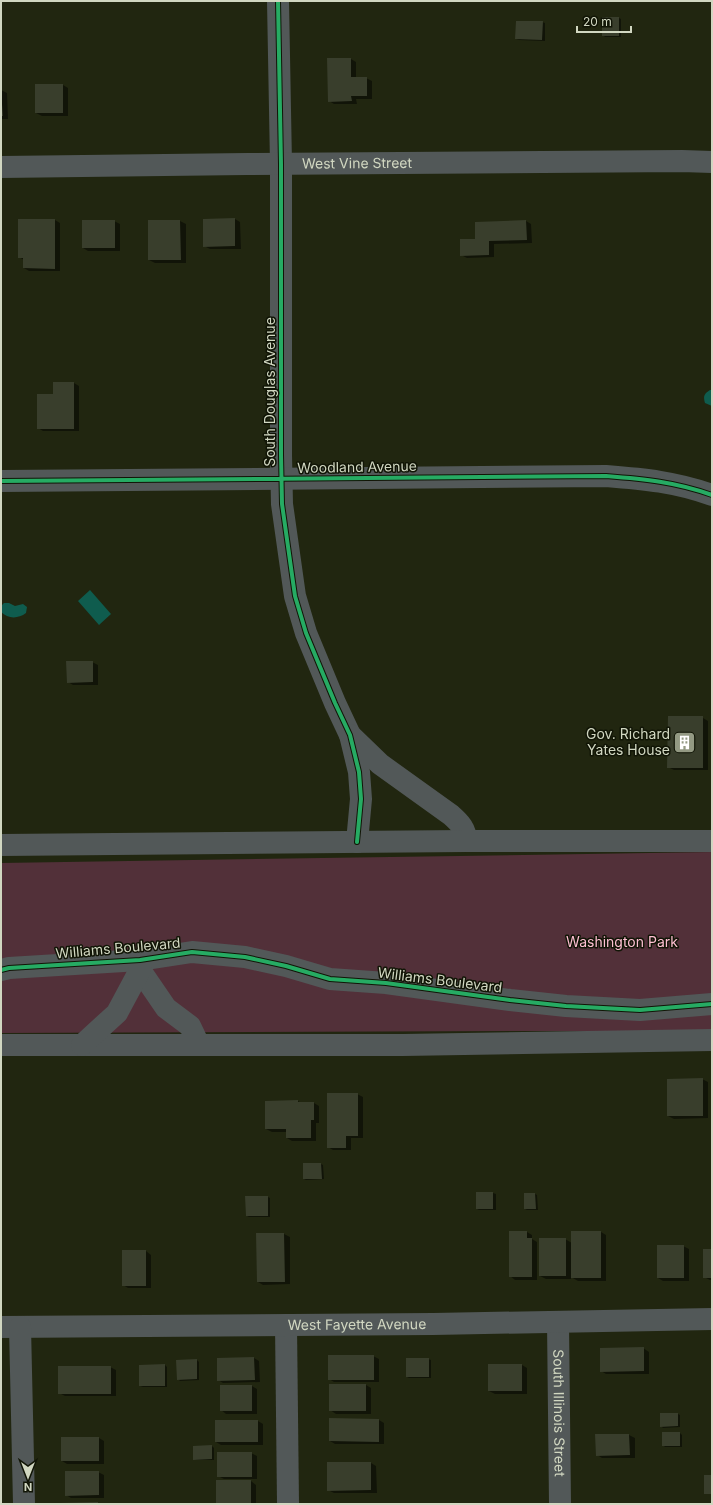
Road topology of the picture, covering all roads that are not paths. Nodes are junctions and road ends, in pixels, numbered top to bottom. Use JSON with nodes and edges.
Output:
{"nodes":[{"id":1,"x":278,"y":1,"type":"edge"},
{"id":2,"x":712,"y":162,"type":"edge"},
{"id":3,"x":280,"y":164,"type":"junction"},
{"id":4,"x":1,"y":167,"type":"edge"},
{"id":5,"x":282,"y":479,"type":"junction"},
{"id":6,"x":1,"y":481,"type":"edge"},
{"id":7,"x":712,"y":495,"type":"edge"},
{"id":8,"x":350,"y":735,"type":"junction"},
{"id":9,"x":466,"y":841,"type":"junction"},
{"id":10,"x":712,"y":841,"type":"edge"},
{"id":11,"x":357,"y":842,"type":"junction"},
{"id":12,"x":1,"y":845,"type":"edge"},
{"id":13,"x":140,"y":965,"type":"junction"},
{"id":14,"x":1,"y":970,"type":"edge"},
{"id":15,"x":712,"y":1004,"type":"edge"},
{"id":16,"x":712,"y":1040,"type":"edge"},
{"id":17,"x":1,"y":1045,"type":"edge"},
{"id":18,"x":82,"y":1045,"type":"junction"},
{"id":19,"x":199,"y":1045,"type":"junction"},
{"id":20,"x":712,"y":1319,"type":"edge"},
{"id":21,"x":558,"y":1322,"type":"junction"},
{"id":22,"x":286,"y":1325,"type":"junction"},
{"id":23,"x":11,"y":1327,"type":"edge"},
{"id":24,"x":24,"y":1504,"type":"edge"},
{"id":25,"x":288,"y":1504,"type":"edge"},
{"id":26,"x":560,"y":1504,"type":"edge"}],
"edges":[{"from":1,"to":3,"type":"street","name":"South Douglas Avenue"},
{"from":2,"to":3,"type":"street","name":"West Vine Street"},
{"from":3,"to":4,"type":"street","name":"West Vine Street"},
{"from":3,"to":5,"type":"street","name":"South Douglas Avenue"},
{"from":5,"to":6,"type":"street","name":"Woodland Avenue"},
{"from":5,"to":7,"type":"street","name":"Woodland Avenue"},
{"from":5,"to":8,"type":"street","name":"South Douglas Avenue"},
{"from":8,"to":9,"type":"street","name":"South Douglas Avenue"},
{"from":8,"to":11,"type":"street","name":"South Douglas Avenue"},
{"from":9,"to":10,"type":"street"},
{"from":9,"to":11,"type":"street"},
{"from":11,"to":12,"type":"street"},
{"from":13,"to":14,"type":"street","name":"Williams Boulevard"},
{"from":13,"to":15,"type":"street","name":"Williams Boulevard"},
{"from":13,"to":18,"type":"street"},
{"from":13,"to":19,"type":"street"},
{"from":16,"to":19,"type":"street"},
{"from":17,"to":18,"type":"street"},
{"from":18,"to":19,"type":"street"},
{"from":20,"to":21,"type":"street","name":"West Fayette Avenue"},
{"from":21,"to":22,"type":"street","name":"West Fayette Avenue"},
{"from":21,"to":26,"type":"street","name":"South Illinois Street"},
{"from":22,"to":23,"type":"street","name":"West Fayette Avenue"},
{"from":22,"to":25,"type":"street"},
{"from":23,"to":24,"type":"street"}]}
